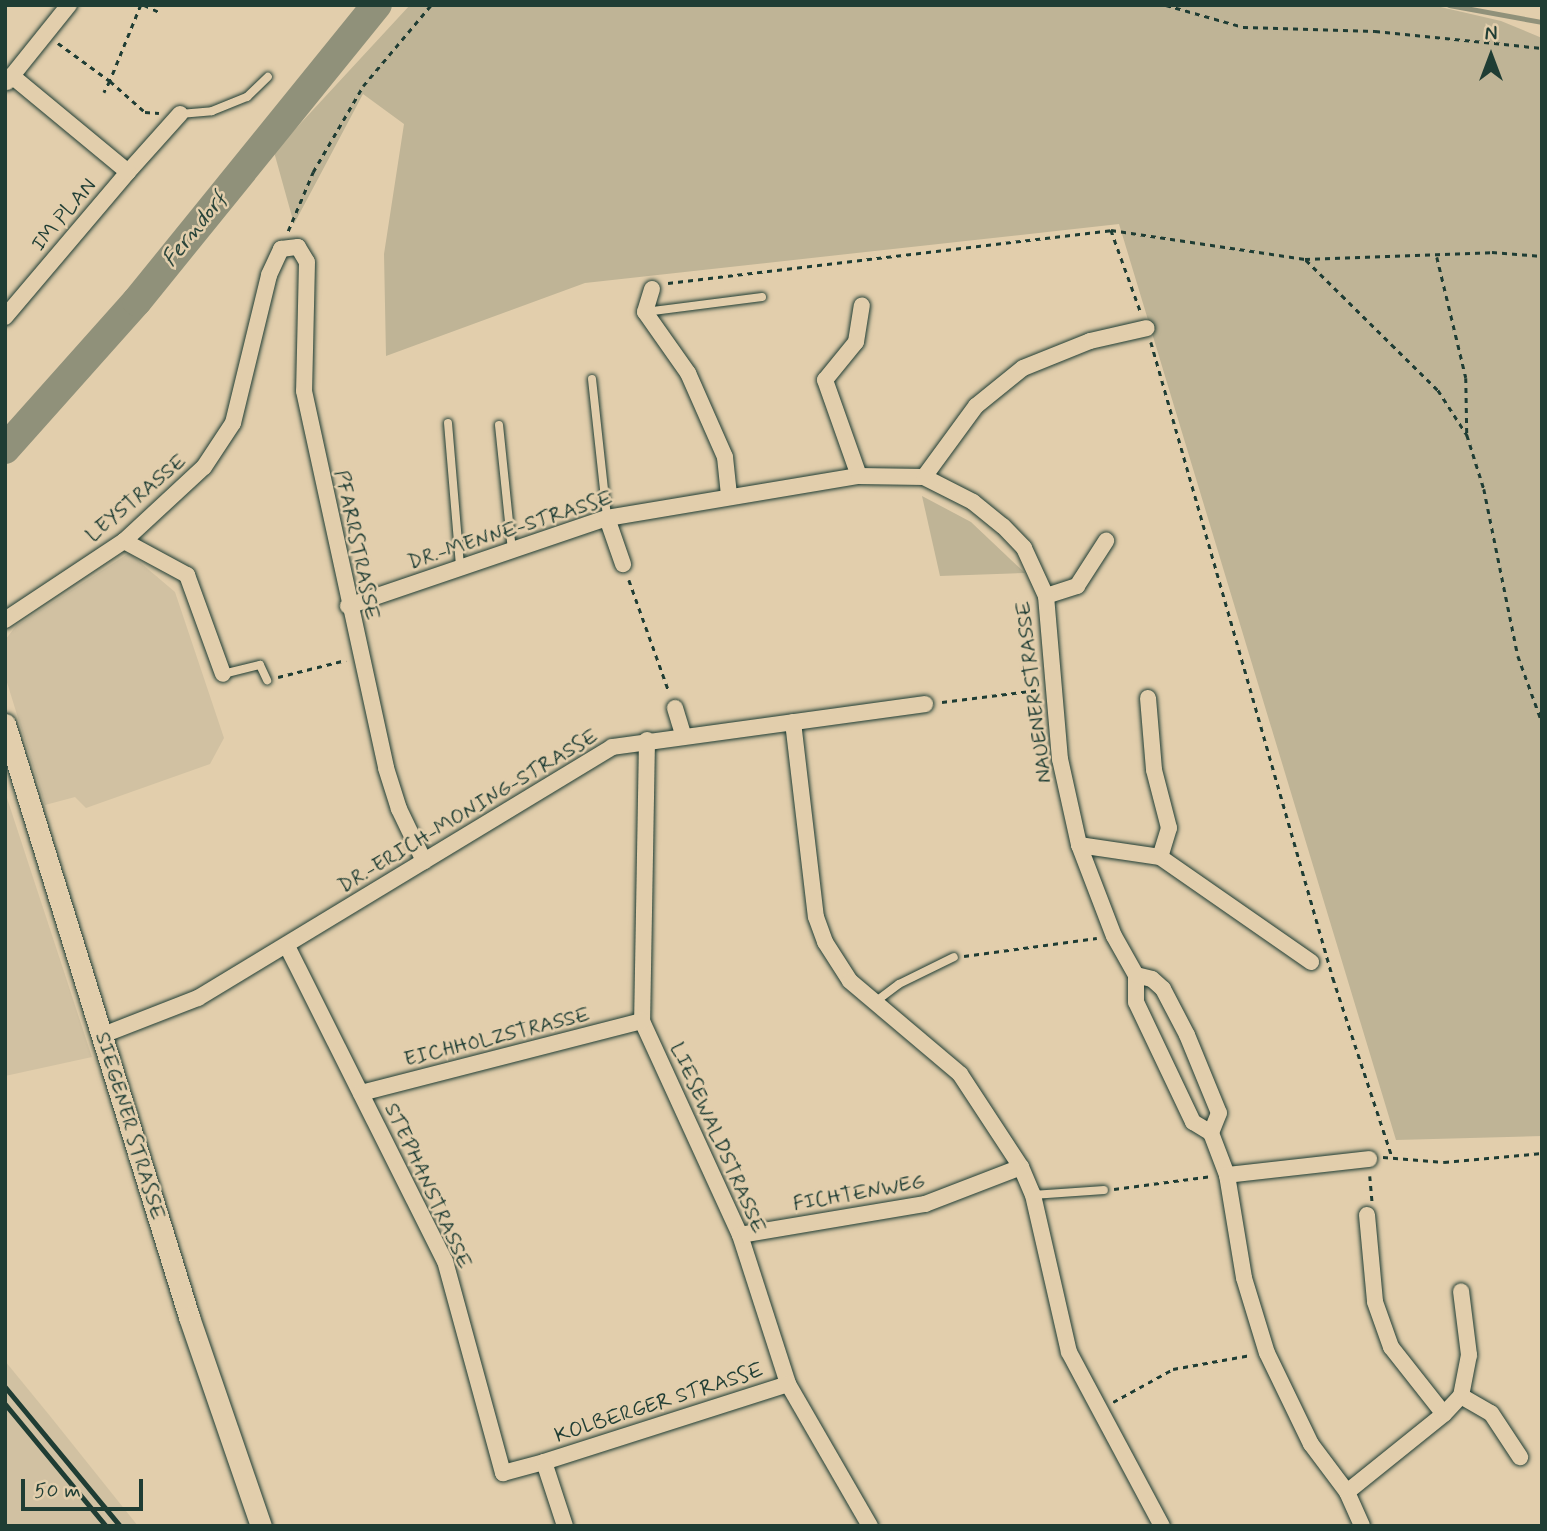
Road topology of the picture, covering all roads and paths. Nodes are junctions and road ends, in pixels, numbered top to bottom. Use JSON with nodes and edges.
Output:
{"nodes":[{"id":1,"x":69,"y":5,"type":"edge"},
{"id":2,"x":143,"y":5,"type":"edge"},
{"id":3,"x":431,"y":5,"type":"edge"},
{"id":4,"x":1166,"y":5,"type":"edge"},
{"id":5,"x":161,"y":13,"type":"dead end"},
{"id":6,"x":48,"y":36,"type":"junction"},
{"id":7,"x":1542,"y":48,"type":"edge"},
{"id":8,"x":268,"y":77,"type":"dead end"},
{"id":9,"x":9,"y":80,"type":"edge"},
{"id":10,"x":110,"y":81,"type":"junction"},
{"id":11,"x":104,"y":93,"type":"dead end"},
{"id":12,"x":180,"y":114,"type":"junction"},
{"id":13,"x":128,"y":172,"type":"junction"},
{"id":14,"x":1111,"y":230,"type":"junction"},
{"id":15,"x":281,"y":249,"type":"junction"},
{"id":16,"x":1437,"y":256,"type":"junction"},
{"id":17,"x":1542,"y":256,"type":"edge"},
{"id":18,"x":1305,"y":259,"type":"junction"},
{"id":19,"x":652,"y":289,"type":"joint"},
{"id":20,"x":762,"y":297,"type":"dead end"},
{"id":21,"x":862,"y":305,"type":"dead end"},
{"id":22,"x":645,"y":312,"type":"junction"},
{"id":23,"x":5,"y":317,"type":"edge"},
{"id":24,"x":1147,"y":328,"type":"junction"},
{"id":25,"x":592,"y":379,"type":"dead end"},
{"id":26,"x":448,"y":424,"type":"dead end"},
{"id":27,"x":499,"y":425,"type":"dead end"},
{"id":28,"x":1467,"y":435,"type":"junction"},
{"id":29,"x":859,"y":476,"type":"junction"},
{"id":30,"x":923,"y":477,"type":"junction"},
{"id":31,"x":729,"y":495,"type":"junction"},
{"id":32,"x":607,"y":518,"type":"junction"},
{"id":33,"x":124,"y":541,"type":"junction"},
{"id":34,"x":1106,"y":541,"type":"dead end"},
{"id":35,"x":512,"y":550,"type":"junction"},
{"id":36,"x":624,"y":564,"type":"joint"},
{"id":37,"x":460,"y":566,"type":"junction"},
{"id":38,"x":1046,"y":596,"type":"junction"},
{"id":39,"x":348,"y":606,"type":"junction"},
{"id":40,"x":5,"y":620,"type":"edge"},
{"id":41,"x":359,"y":656,"type":"junction"},
{"id":42,"x":223,"y":674,"type":"joint"},
{"id":43,"x":267,"y":680,"type":"joint"},
{"id":44,"x":1052,"y":688,"type":"junction"},
{"id":45,"x":1148,"y":698,"type":"dead end"},
{"id":46,"x":925,"y":704,"type":"joint"},
{"id":47,"x":675,"y":708,"type":"joint"},
{"id":48,"x":793,"y":722,"type":"junction"},
{"id":49,"x":1542,"y":722,"type":"edge"},
{"id":50,"x":5,"y":724,"type":"edge"},
{"id":51,"x":683,"y":735,"type":"junction"},
{"id":52,"x":647,"y":740,"type":"junction"},
{"id":53,"x":1079,"y":845,"type":"junction"},
{"id":54,"x":1160,"y":856,"type":"junction"},
{"id":55,"x":424,"y":861,"type":"junction"},
{"id":56,"x":1114,"y":936,"type":"junction"},
{"id":57,"x":288,"y":946,"type":"junction"},
{"id":58,"x":954,"y":957,"type":"joint"},
{"id":59,"x":1311,"y":962,"type":"dead end"},
{"id":60,"x":1136,"y":975,"type":"junction"},
{"id":61,"x":875,"y":1002,"type":"junction"},
{"id":62,"x":642,"y":1021,"type":"junction"},
{"id":63,"x":103,"y":1035,"type":"junction"},
{"id":64,"x":361,"y":1093,"type":"junction"},
{"id":65,"x":1211,"y":1133,"type":"junction"},
{"id":66,"x":1542,"y":1153,"type":"edge"},
{"id":67,"x":1392,"y":1156,"type":"junction"},
{"id":68,"x":1369,"y":1159,"type":"junction"},
{"id":69,"x":1021,"y":1167,"type":"junction"},
{"id":70,"x":1227,"y":1175,"type":"junction"},
{"id":71,"x":1104,"y":1190,"type":"joint"},
{"id":72,"x":1032,"y":1195,"type":"junction"},
{"id":73,"x":1367,"y":1215,"type":"joint"},
{"id":74,"x":740,"y":1235,"type":"junction"},
{"id":75,"x":1461,"y":1291,"type":"dead end"},
{"id":76,"x":1266,"y":1353,"type":"junction"},
{"id":77,"x":788,"y":1384,"type":"junction"},
{"id":78,"x":1461,"y":1395,"type":"junction"},
{"id":79,"x":1097,"y":1409,"type":"junction"},
{"id":80,"x":1444,"y":1414,"type":"junction"},
{"id":81,"x":1520,"y":1457,"type":"dead end"},
{"id":82,"x":544,"y":1462,"type":"junction"},
{"id":83,"x":1347,"y":1492,"type":"junction"},
{"id":84,"x":261,"y":1526,"type":"edge"},
{"id":85,"x":565,"y":1526,"type":"edge"},
{"id":86,"x":870,"y":1526,"type":"edge"},
{"id":87,"x":1163,"y":1526,"type":"edge"},
{"id":88,"x":1362,"y":1526,"type":"edge"}],
"edges":[{"from":1,"to":6,"type":"street"},
{"from":2,"to":5,"type":"path"},
{"from":2,"to":10,"type":"path"},
{"from":3,"to":15,"type":"path"},
{"from":4,"to":7,"type":"path"},
{"from":6,"to":9,"type":"street"},
{"from":6,"to":10,"type":"path"},
{"from":8,"to":12,"type":"lane"},
{"from":9,"to":13,"type":"street","name":"IM PLAN"},
{"from":10,"to":11,"type":"path"},
{"from":10,"to":12,"type":"path"},
{"from":12,"to":13,"type":"street","name":"IM PLAN"},
{"from":13,"to":23,"type":"street","name":"IM PLAN"},
{"from":14,"to":18,"type":"path"},
{"from":14,"to":19,"type":"path"},
{"from":14,"to":24,"type":"path"},
{"from":15,"to":33,"type":"street","name":"LEYSTRASSE"},
{"from":15,"to":39,"type":"street","name":"PFARRSTRASSE"},
{"from":16,"to":17,"type":"path"},
{"from":16,"to":18,"type":"path"},
{"from":16,"to":28,"type":"path"},
{"from":18,"to":28,"type":"path"},
{"from":19,"to":22,"type":"street"},
{"from":20,"to":22,"type":"lane"},
{"from":21,"to":29,"type":"street"},
{"from":22,"to":31,"type":"street"},
{"from":24,"to":30,"type":"street"},
{"from":24,"to":67,"type":"path"},
{"from":25,"to":32,"type":"lane"},
{"from":26,"to":37,"type":"lane"},
{"from":27,"to":35,"type":"lane"},
{"from":28,"to":49,"type":"path"},
{"from":29,"to":30,"type":"street","name":"NAUENER STRASSE"},
{"from":29,"to":31,"type":"street","name":"NAUENER STRASSE"},
{"from":30,"to":38,"type":"street","name":"NAUENER STRASSE"},
{"from":31,"to":32,"type":"street","name":"DR.-MENNE-STRASSE"},
{"from":32,"to":35,"type":"street","name":"DR.-MENNE-STRASSE"},
{"from":32,"to":36,"type":"street"},
{"from":33,"to":40,"type":"street","name":"LEYSTRASSE"},
{"from":33,"to":42,"type":"street"},
{"from":34,"to":38,"type":"street"},
{"from":35,"to":37,"type":"street","name":"DR.-MENNE-STRASSE"},
{"from":36,"to":47,"type":"path"},
{"from":37,"to":39,"type":"street","name":"DR.-MENNE-STRASSE"},
{"from":38,"to":44,"type":"street","name":"NAUENER STRASSE"},
{"from":39,"to":41,"type":"street","name":"PFARRSTRASSE"},
{"from":41,"to":43,"type":"path"},
{"from":41,"to":55,"type":"street","name":"PFARRSTRASSE"},
{"from":42,"to":43,"type":"lane"},
{"from":44,"to":46,"type":"path"},
{"from":44,"to":53,"type":"street","name":"NAUENER STRASSE"},
{"from":45,"to":54,"type":"street"},
{"from":46,"to":48,"type":"street","name":"DR.-ERICH-MONING-STRASSE"},
{"from":47,"to":51,"type":"street"},
{"from":48,"to":51,"type":"street","name":"DR.-ERICH-MONING-STRASSE"},
{"from":48,"to":61,"type":"street"},
{"from":50,"to":63,"type":"main road","name":"SIEGENER STRASSE"},
{"from":51,"to":52,"type":"street","name":"DR.-ERICH-MONING-STRASSE"},
{"from":52,"to":55,"type":"street","name":"DR.-ERICH-MONING-STRASSE"},
{"from":52,"to":62,"type":"street","name":"LIESEWALDSTRASSE"},
{"from":53,"to":54,"type":"street"},
{"from":53,"to":56,"type":"street","name":"NAUENER STRASSE"},
{"from":54,"to":59,"type":"street"},
{"from":55,"to":57,"type":"street","name":"DR.-ERICH-MONING-STRASSE"},
{"from":56,"to":58,"type":"path"},
{"from":56,"to":60,"type":"street","name":"NAUENER STRASSE"},
{"from":57,"to":63,"type":"street","name":"DR.-ERICH-MONING-STRASSE"},
{"from":57,"to":64,"type":"street","name":"STEPHANSTRASSE"},
{"from":58,"to":61,"type":"lane"},
{"from":60,"to":65,"type":"street","name":"NAUENER STRASSE"},
{"from":60,"to":65,"type":"street","name":"NAUENER STRASSE"},
{"from":61,"to":69,"type":"street"},
{"from":62,"to":64,"type":"street","name":"EICHHOLZSTRASSE"},
{"from":62,"to":74,"type":"street","name":"LIESEWALDSTRASSE"},
{"from":63,"to":84,"type":"main road","name":"SIEGENER STRASSE"},
{"from":64,"to":82,"type":"street","name":"STEPHANSTRASSE"},
{"from":65,"to":70,"type":"street","name":"NAUENER STRASSE"},
{"from":66,"to":67,"type":"path"},
{"from":67,"to":68,"type":"path"},
{"from":68,"to":70,"type":"street"},
{"from":68,"to":73,"type":"path"},
{"from":69,"to":72,"type":"street"},
{"from":69,"to":74,"type":"street","name":"FICHTENWEG"},
{"from":70,"to":71,"type":"path"},
{"from":70,"to":76,"type":"street","name":"NAUENER STRASSE"},
{"from":71,"to":72,"type":"lane"},
{"from":72,"to":79,"type":"street"},
{"from":73,"to":80,"type":"street"},
{"from":74,"to":77,"type":"street","name":"LIESEWALDSTRASSE"},
{"from":75,"to":78,"type":"street"},
{"from":76,"to":79,"type":"path"},
{"from":76,"to":83,"type":"street","name":"NAUENER STRASSE"},
{"from":77,"to":82,"type":"street","name":"KOLBERGER STRASSE"},
{"from":77,"to":86,"type":"street","name":"LIESEWALDSTRASSE"},
{"from":78,"to":80,"type":"street"},
{"from":78,"to":81,"type":"street"},
{"from":79,"to":87,"type":"street"},
{"from":80,"to":83,"type":"street"},
{"from":82,"to":85,"type":"street"},
{"from":83,"to":88,"type":"street","name":"NAUENER STRASSE"}]}
